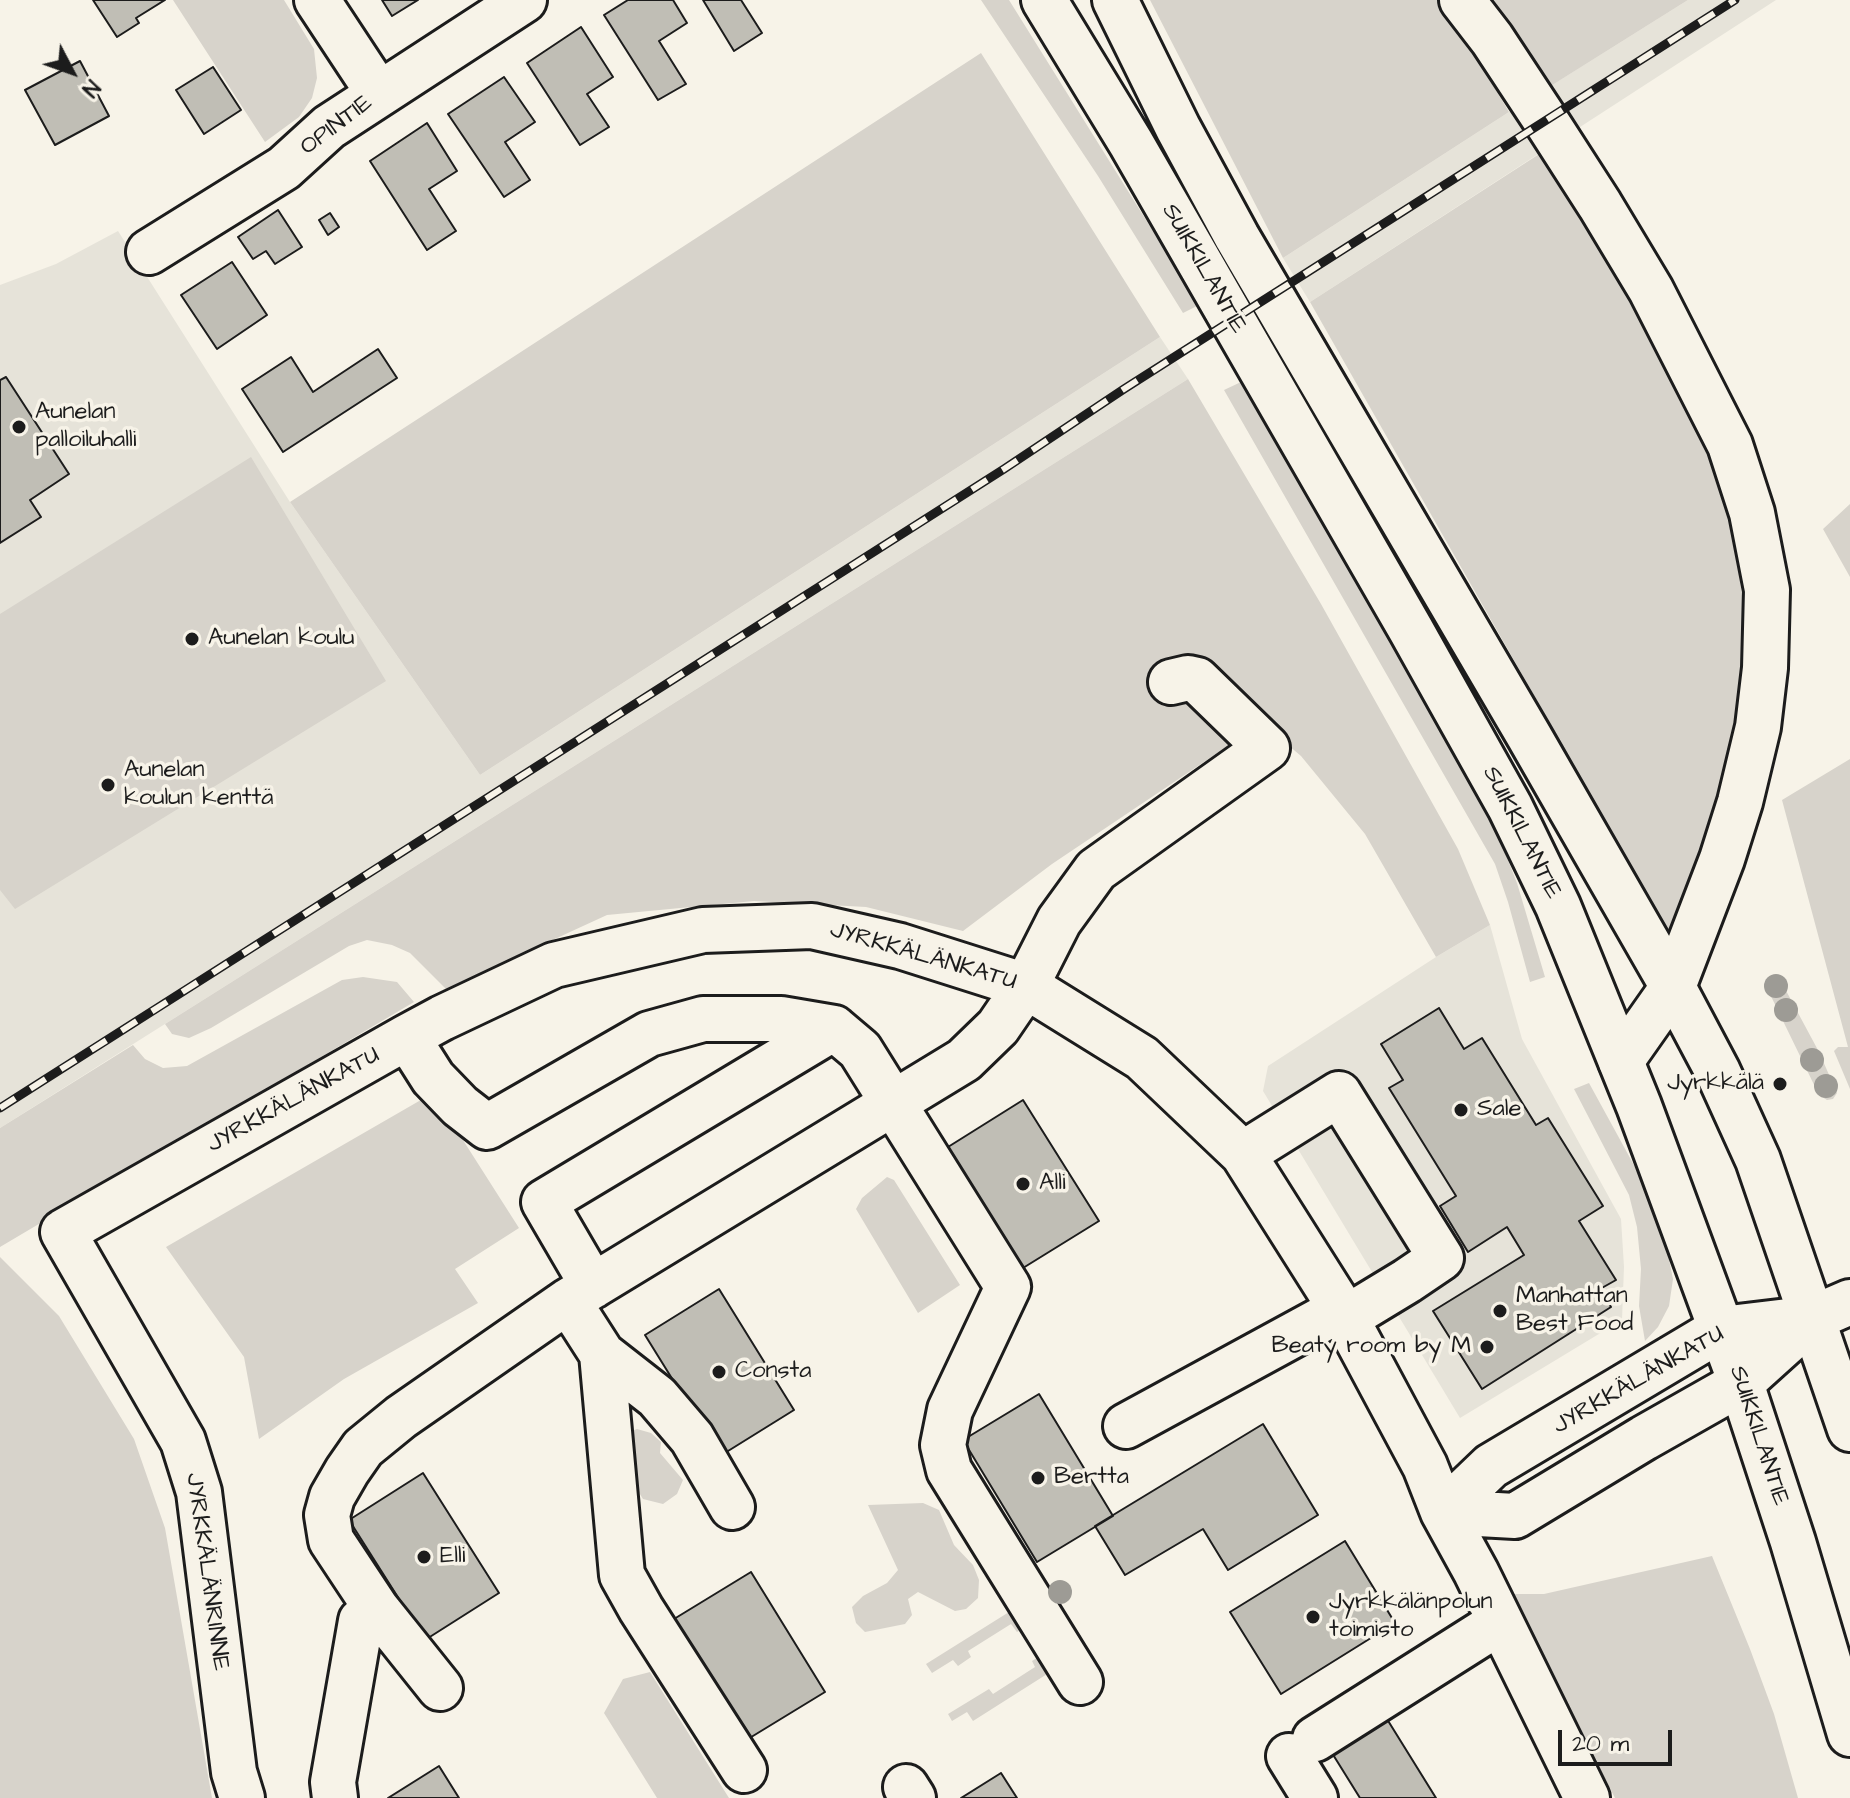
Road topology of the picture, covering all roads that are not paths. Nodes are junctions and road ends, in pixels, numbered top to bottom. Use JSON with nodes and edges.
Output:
{"nodes":[{"id":1,"x":317,"y":0,"type":"edge"},
{"id":2,"x":524,"y":0,"type":"edge"},
{"id":3,"x":1044,"y":0,"type":"edge"},
{"id":4,"x":1115,"y":0,"type":"edge"},
{"id":5,"x":1462,"y":0,"type":"edge"},
{"id":6,"x":379,"y":94,"type":"junction"},
{"id":7,"x":149,"y":252,"type":"dead end"},
{"id":8,"x":1171,"y":682,"type":"dead end"},
{"id":9,"x":1026,"y":986,"type":"junction"},
{"id":10,"x":1673,"y":987,"type":"junction"},
{"id":11,"x":834,"y":1028,"type":"junction"},
{"id":12,"x":407,"y":1037,"type":"junction"},
{"id":13,"x":1621,"y":1061,"type":"junction"},
{"id":14,"x":892,"y":1103,"type":"junction"},
{"id":15,"x":1243,"y":1154,"type":"junction"},
{"id":16,"x":63,"y":1232,"type":"joint"},
{"id":17,"x":580,"y":1294,"type":"junction"},
{"id":18,"x":1832,"y":1310,"type":"edge"},
{"id":19,"x":1343,"y":1313,"type":"junction"},
{"id":20,"x":1721,"y":1329,"type":"junction"},
{"id":21,"x":602,"y":1354,"type":"junction"},
{"id":22,"x":1741,"y":1383,"type":"junction"},
{"id":23,"x":1126,"y":1426,"type":"dead end"},
{"id":24,"x":1850,"y":1429,"type":"edge"},
{"id":25,"x":732,"y":1507,"type":"dead end"},
{"id":26,"x":1443,"y":1512,"type":"junction"},
{"id":27,"x":376,"y":1608,"type":"junction"},
{"id":28,"x":1500,"y":1622,"type":"junction"},
{"id":29,"x":1080,"y":1682,"type":"dead end"},
{"id":30,"x":440,"y":1688,"type":"dead end"},
{"id":31,"x":1850,"y":1734,"type":"edge"},
{"id":32,"x":744,"y":1770,"type":"dead end"},
{"id":33,"x":242,"y":1798,"type":"edge"},
{"id":34,"x":335,"y":1798,"type":"edge"},
{"id":35,"x":1315,"y":1798,"type":"edge"},
{"id":36,"x":1587,"y":1798,"type":"edge"}],
"edges":[{"from":1,"to":6,"type":"street"},
{"from":2,"to":6,"type":"street","name":"OPINTIE"},
{"from":3,"to":13,"type":"street","name":"SUIKKILANTIE"},
{"from":4,"to":10,"type":"street","name":"SUIKKILANTIE"},
{"from":5,"to":10,"type":"street"},
{"from":6,"to":7,"type":"street","name":"OPINTIE"},
{"from":8,"to":9,"type":"street"},
{"from":9,"to":12,"type":"street","name":"JYRKKÄLÄNKATU"},
{"from":9,"to":14,"type":"street"},
{"from":9,"to":15,"type":"street","name":"JYRKKÄLÄNKATU"},
{"from":10,"to":13,"type":"street"},
{"from":10,"to":18,"type":"street","name":"SUIKKILANTIE"},
{"from":11,"to":12,"type":"street"},
{"from":11,"to":14,"type":"street"},
{"from":11,"to":17,"type":"street"},
{"from":12,"to":16,"type":"street","name":"JYRKKÄLÄNKATU"},
{"from":13,"to":20,"type":"street","name":"SUIKKILANTIE"},
{"from":14,"to":17,"type":"street"},
{"from":14,"to":29,"type":"street"},
{"from":15,"to":19,"type":"street","name":"JYRKKÄLÄNKATU"},
{"from":15,"to":19,"type":"street"},
{"from":16,"to":33,"type":"street","name":"JYRKKÄLÄNRINNE"},
{"from":17,"to":21,"type":"street"},
{"from":17,"to":27,"type":"street"},
{"from":18,"to":20,"type":"street","name":"JYRKKÄLÄNKATU"},
{"from":18,"to":22,"type":"street","name":"JYRKKÄLÄNKATU"},
{"from":18,"to":24,"type":"street","name":"SUIKKILANTIE"},
{"from":19,"to":23,"type":"street"},
{"from":19,"to":26,"type":"street","name":"JYRKKÄLÄNKATU"},
{"from":20,"to":22,"type":"street","name":"SUIKKILANTIE"},
{"from":20,"to":26,"type":"street","name":"JYRKKÄLÄNKATU"},
{"from":21,"to":25,"type":"street"},
{"from":21,"to":32,"type":"street"},
{"from":22,"to":26,"type":"street","name":"JYRKKÄLÄNKATU"},
{"from":22,"to":31,"type":"street","name":"SUIKKILANTIE"},
{"from":26,"to":28,"type":"street","name":"JYRKKÄLÄNKATU"},
{"from":27,"to":30,"type":"street"},
{"from":27,"to":34,"type":"street"},
{"from":28,"to":35,"type":"street"},
{"from":28,"to":36,"type":"street","name":"JYRKKÄLÄNKATU"}]}
